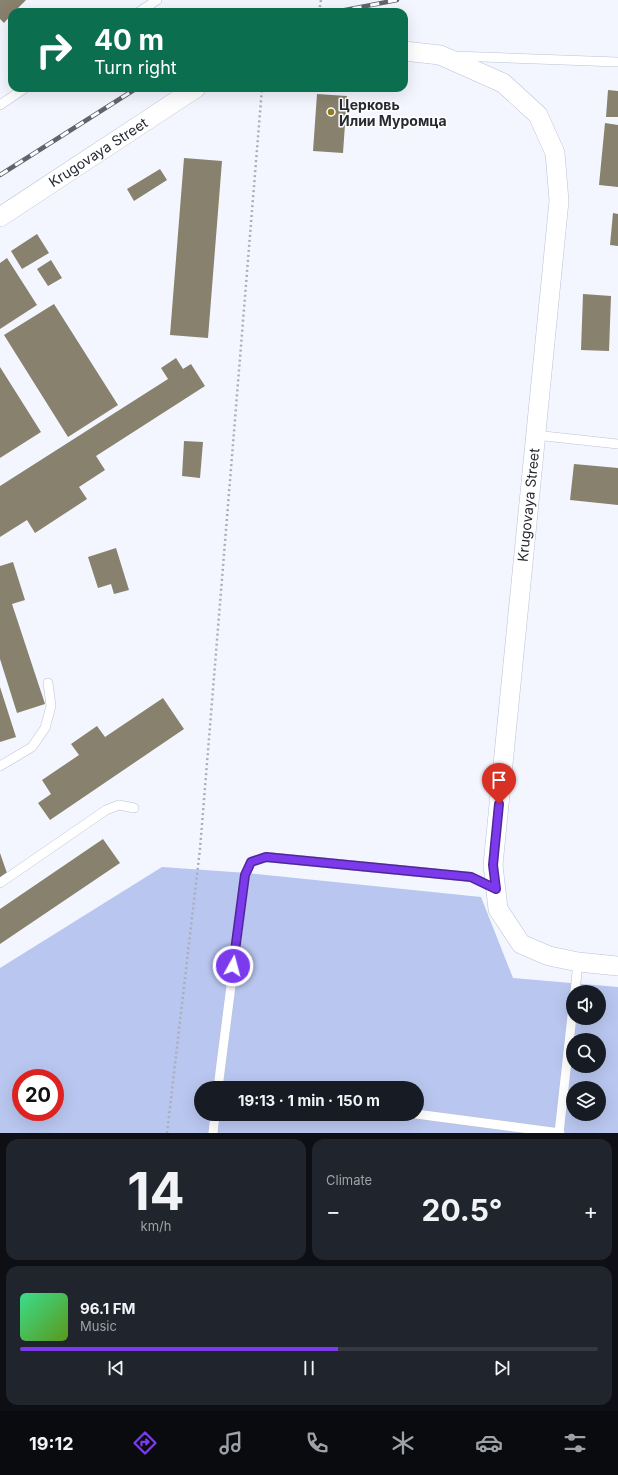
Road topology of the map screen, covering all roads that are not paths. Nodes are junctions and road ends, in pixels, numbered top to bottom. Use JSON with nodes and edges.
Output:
{"nodes":[{"id":1,"x":157,"y":0,"type":"edge"},
{"id":2,"x":146,"y":8,"type":"edge"},
{"id":3,"x":408,"y":51,"type":"edge"},
{"id":4,"x":440,"y":55,"type":"junction"},
{"id":5,"x":618,"y":62,"type":"edge"},
{"id":6,"x":19,"y":92,"type":"edge"},
{"id":7,"x":190,"y":92,"type":"edge"},
{"id":8,"x":0,"y":105,"type":"edge"},
{"id":9,"x":0,"y":217,"type":"edge"},
{"id":10,"x":535,"y":435,"type":"junction"},
{"id":11,"x":618,"y":444,"type":"edge"},
{"id":12,"x":48,"y":683,"type":"dead end"},
{"id":13,"x":0,"y":766,"type":"edge"},
{"id":14,"x":134,"y":808,"type":"dead end"},
{"id":15,"x":0,"y":883,"type":"edge"},
{"id":16,"x":496,"y":889,"type":"junction"},
{"id":17,"x":578,"y":962,"type":"junction"},
{"id":18,"x":618,"y":966,"type":"edge"},
{"id":19,"x":576,"y":985,"type":"edge"},
{"id":20,"x":571,"y":1025,"type":"edge"},
{"id":21,"x":219,"y":1081,"type":"edge"},
{"id":22,"x":424,"y":1115,"type":"edge"},
{"id":23,"x":214,"y":1121,"type":"edge"},
{"id":24,"x":213,"y":1133,"type":"edge"},
{"id":25,"x":559,"y":1133,"type":"edge"}],
"edges":[{"from":1,"to":2,"type":"lane"},
{"from":3,"to":4,"type":"street","name":"Krugovaya Street"},
{"from":4,"to":5,"type":"lane"},
{"from":4,"to":10,"type":"street","name":"Krugovaya Street"},
{"from":6,"to":8,"type":"lane"},
{"from":7,"to":9,"type":"street","name":"Krugovaya Street"},
{"from":10,"to":11,"type":"lane"},
{"from":10,"to":16,"type":"street","name":"Krugovaya Street"},
{"from":12,"to":13,"type":"lane"},
{"from":14,"to":15,"type":"lane"},
{"from":16,"to":17,"type":"street","name":"Krugovaya Street"},
{"from":16,"to":21,"type":"lane"},
{"from":17,"to":18,"type":"street","name":"Krugovaya Street"},
{"from":17,"to":19,"type":"lane"},
{"from":20,"to":25,"type":"lane"},
{"from":22,"to":25,"type":"lane"},
{"from":23,"to":24,"type":"lane"}]}
